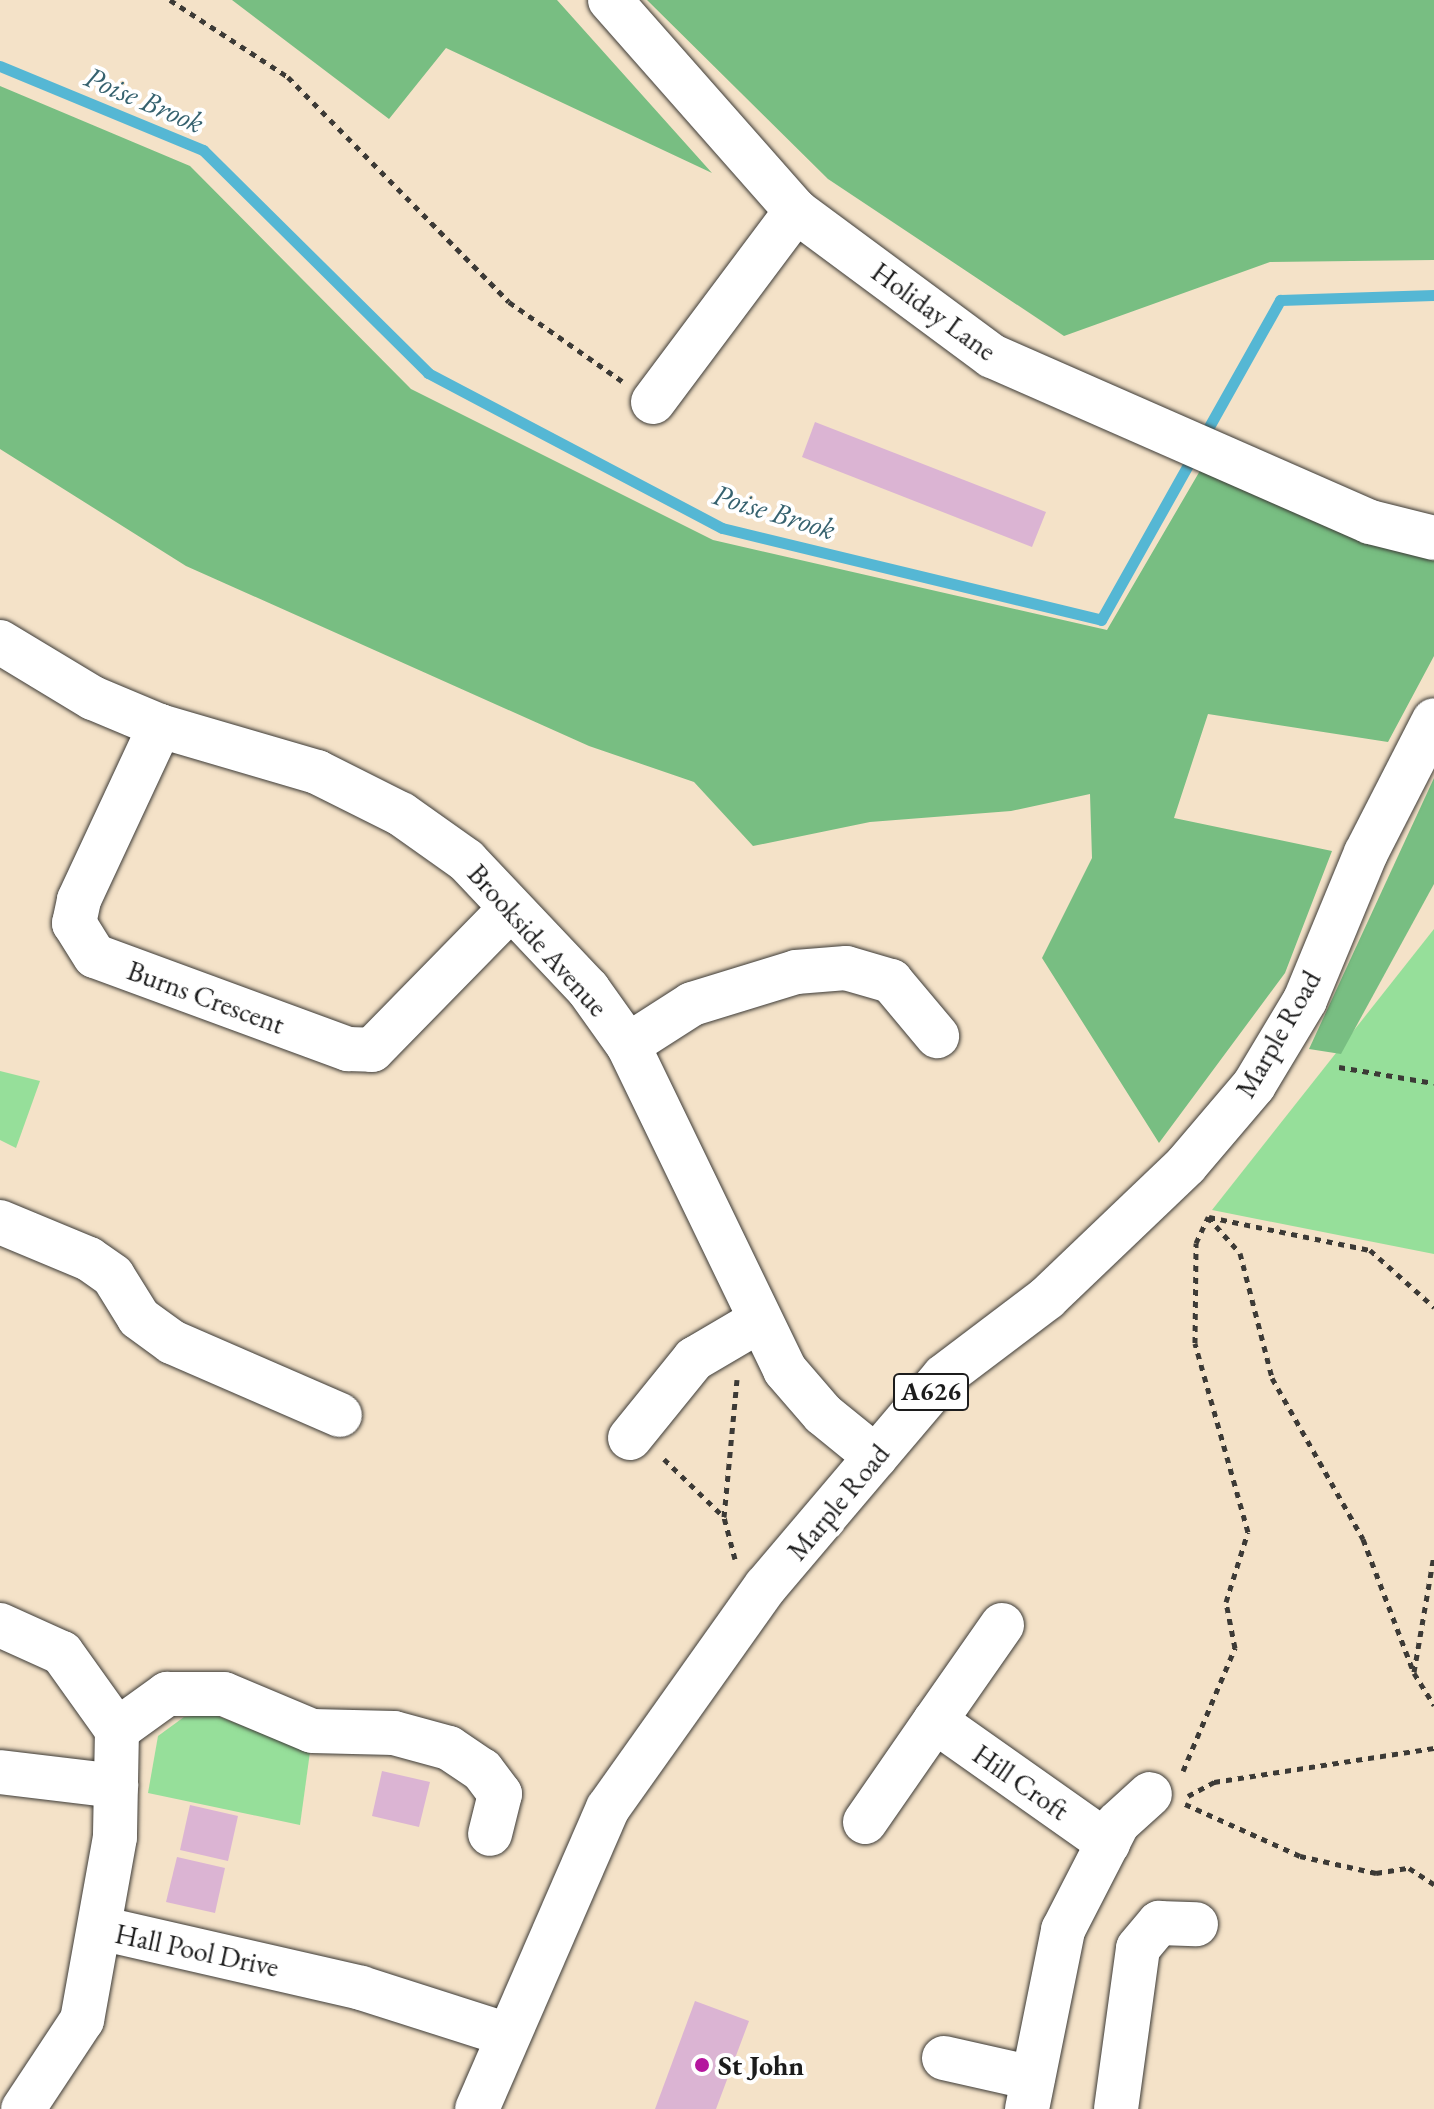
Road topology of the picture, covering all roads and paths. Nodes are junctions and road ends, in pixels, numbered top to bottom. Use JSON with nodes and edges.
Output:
{"nodes":[{"id":1,"x":170,"y":0,"type":"edge"},
{"id":2,"x":610,"y":0,"type":"edge"},
{"id":3,"x":796,"y":211,"type":"junction"},
{"id":4,"x":653,"y":402,"type":"joint"},
{"id":5,"x":1434,"y":538,"type":"edge"},
{"id":6,"x":0,"y":642,"type":"edge"},
{"id":7,"x":1434,"y":720,"type":"edge"},
{"id":8,"x":160,"y":726,"type":"junction"},
{"id":9,"x":510,"y":909,"type":"junction"},
{"id":10,"x":937,"y":1037,"type":"dead end"},
{"id":11,"x":628,"y":1045,"type":"junction"},
{"id":12,"x":1339,"y":1067,"type":"dead end"},
{"id":13,"x":1434,"y":1083,"type":"edge"},
{"id":14,"x":1208,"y":1217,"type":"junction"},
{"id":15,"x":0,"y":1222,"type":"edge"},
{"id":16,"x":1434,"y":1307,"type":"edge"},
{"id":17,"x":751,"y":1324,"type":"junction"},
{"id":18,"x":340,"y":1415,"type":"dead end"},
{"id":19,"x":635,"y":1441,"type":"joint"},
{"id":20,"x":876,"y":1457,"type":"junction"},
{"id":21,"x":724,"y":1517,"type":"junction"},
{"id":22,"x":1434,"y":1555,"type":"edge"},
{"id":23,"x":755,"y":1601,"type":"junction"},
{"id":24,"x":0,"y":1625,"type":"edge"},
{"id":25,"x":1002,"y":1625,"type":"dead end"},
{"id":26,"x":1414,"y":1673,"type":"junction"},
{"id":27,"x":1434,"y":1705,"type":"edge"},
{"id":28,"x":935,"y":1721,"type":"junction"},
{"id":29,"x":117,"y":1730,"type":"junction"},
{"id":30,"x":1434,"y":1748,"type":"edge"},
{"id":31,"x":0,"y":1772,"type":"edge"},
{"id":32,"x":116,"y":1786,"type":"junction"},
{"id":33,"x":1160,"y":1795,"type":"junction"},
{"id":34,"x":865,"y":1822,"type":"dead end"},
{"id":35,"x":490,"y":1834,"type":"dead end"},
{"id":36,"x":1108,"y":1843,"type":"junction"},
{"id":37,"x":1434,"y":1884,"type":"edge"},
{"id":38,"x":1196,"y":1924,"type":"dead end"},
{"id":39,"x":100,"y":1928,"type":"junction"},
{"id":40,"x":505,"y":2034,"type":"junction"},
{"id":41,"x":944,"y":2058,"type":"dead end"},
{"id":42,"x":1030,"y":2094,"type":"edge"},
{"id":43,"x":23,"y":2109,"type":"edge"},
{"id":44,"x":477,"y":2109,"type":"edge"},
{"id":45,"x":1116,"y":2109,"type":"edge"}],
"edges":[{"from":1,"to":4,"type":"path"},
{"from":2,"to":3,"type":"street","name":"Holiday Lane"},
{"from":3,"to":4,"type":"street"},
{"from":3,"to":5,"type":"street","name":"Holiday Lane"},
{"from":6,"to":8,"type":"street","name":"Brookside Avenue"},
{"from":7,"to":20,"type":"street","name":"Marple Road","number":"A626"},
{"from":8,"to":9,"type":"street","name":"Brookside Avenue"},
{"from":8,"to":9,"type":"street","name":"Burns Crescent"},
{"from":9,"to":11,"type":"street","name":"Brookside Avenue"},
{"from":10,"to":11,"type":"street"},
{"from":11,"to":17,"type":"street","name":"Brookside Avenue"},
{"from":12,"to":13,"type":"path"},
{"from":14,"to":16,"type":"path"},
{"from":14,"to":26,"type":"path"},
{"from":14,"to":33,"type":"path"},
{"from":15,"to":18,"type":"street"},
{"from":17,"to":19,"type":"street"},
{"from":17,"to":20,"type":"street","name":"Brookside Avenue"},
{"from":17,"to":21,"type":"path"},
{"from":19,"to":21,"type":"path"},
{"from":20,"to":23,"type":"street","name":"Marple Road","number":"A626"},
{"from":21,"to":23,"type":"path"},
{"from":22,"to":26,"type":"path"},
{"from":23,"to":40,"type":"street","name":"Marple Road","number":"A626"},
{"from":24,"to":29,"type":"street"},
{"from":25,"to":28,"type":"street"},
{"from":26,"to":27,"type":"path"},
{"from":28,"to":34,"type":"street"},
{"from":28,"to":36,"type":"street","name":"Hill Croft"},
{"from":29,"to":32,"type":"street","name":"Hall Pool Drive"},
{"from":29,"to":35,"type":"street"},
{"from":30,"to":33,"type":"path"},
{"from":31,"to":32,"type":"street"},
{"from":32,"to":39,"type":"street","name":"Hall Pool Drive"},
{"from":33,"to":36,"type":"street"},
{"from":33,"to":37,"type":"path"},
{"from":36,"to":42,"type":"street"},
{"from":38,"to":45,"type":"street"},
{"from":39,"to":40,"type":"street","name":"Hall Pool Drive"},
{"from":39,"to":43,"type":"street"},
{"from":40,"to":44,"type":"street","name":"Marple Road","number":"A626"},
{"from":41,"to":42,"type":"street"}]}
